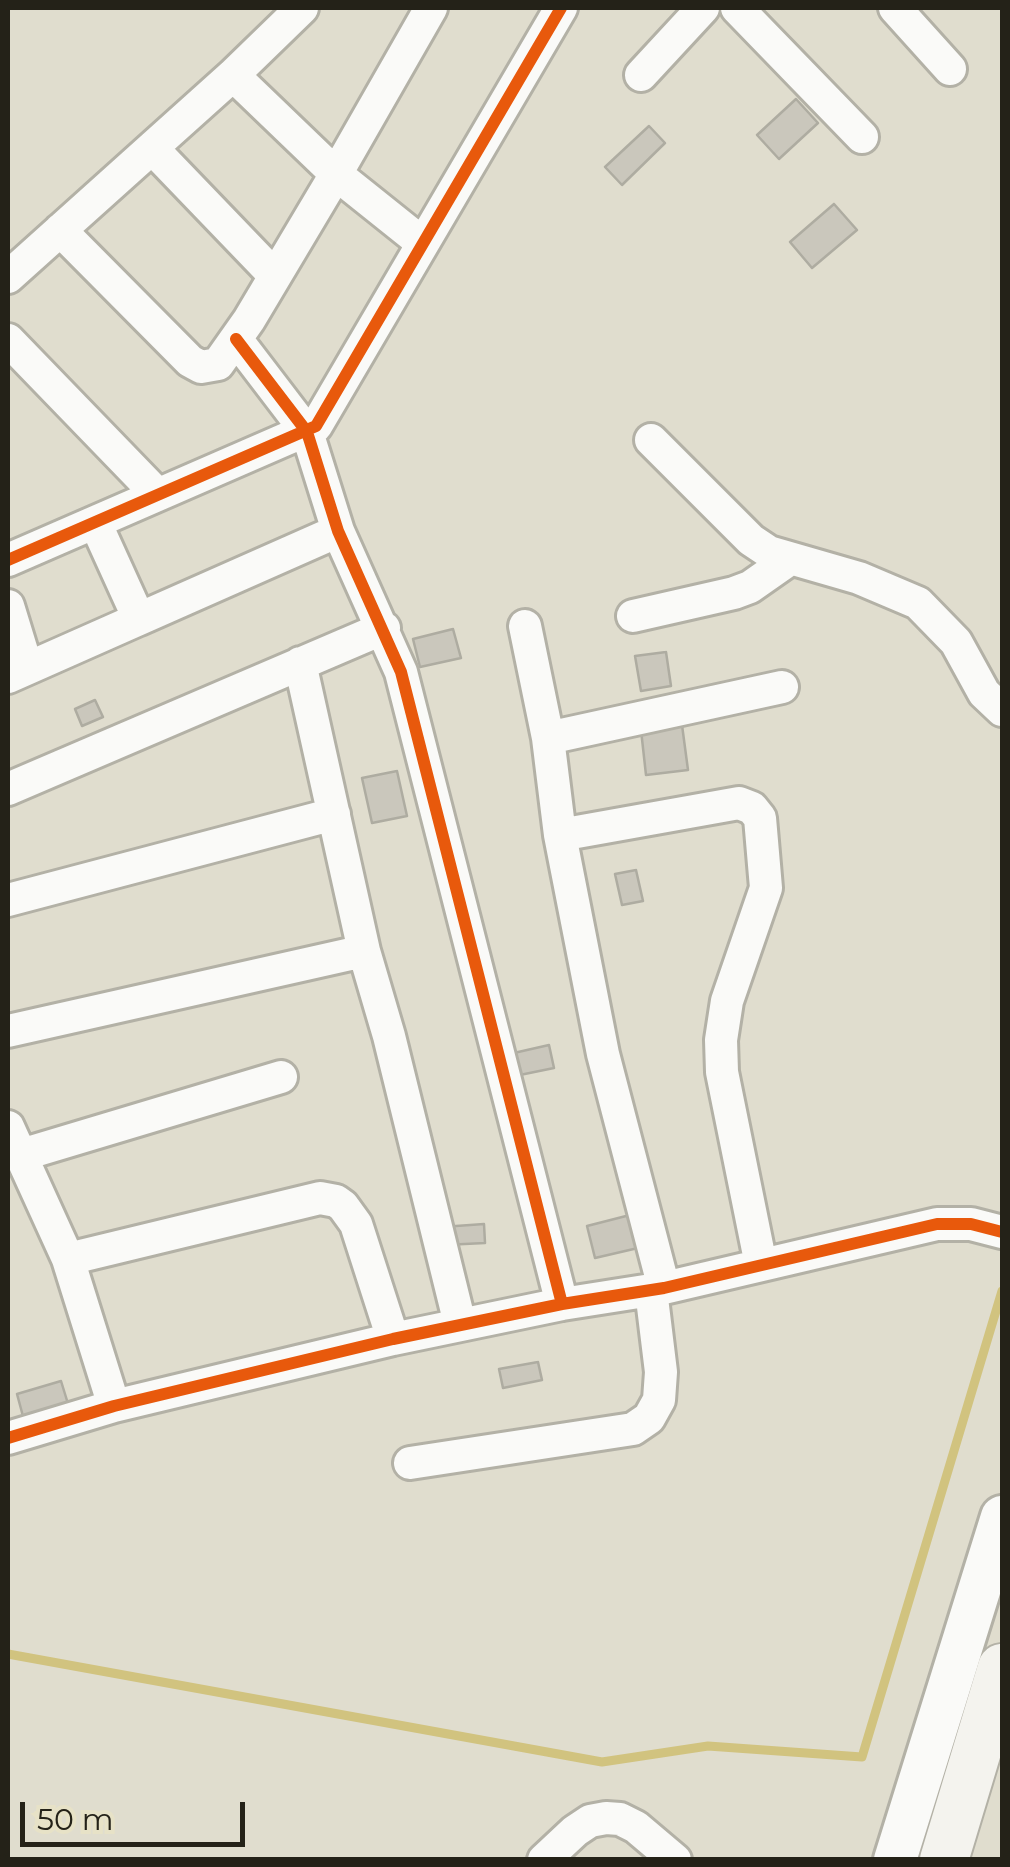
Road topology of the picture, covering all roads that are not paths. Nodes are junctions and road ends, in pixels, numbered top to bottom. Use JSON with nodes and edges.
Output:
{"nodes":[{"id":1,"x":302,"y":8,"type":"edge"},
{"id":2,"x":431,"y":8,"type":"edge"},
{"id":3,"x":561,"y":8,"type":"edge"},
{"id":4,"x":703,"y":8,"type":"edge"},
{"id":5,"x":737,"y":8,"type":"edge"},
{"id":6,"x":894,"y":8,"type":"edge"},
{"id":7,"x":950,"y":69,"type":"dead end"},
{"id":8,"x":234,"y":75,"type":"junction"},
{"id":9,"x":641,"y":75,"type":"dead end"},
{"id":10,"x":862,"y":137,"type":"dead end"},
{"id":11,"x":152,"y":148,"type":"junction"},
{"id":12,"x":336,"y":174,"type":"junction"},
{"id":13,"x":60,"y":230,"type":"junction"},
{"id":14,"x":422,"y":242,"type":"junction"},
{"id":15,"x":274,"y":276,"type":"junction"},
{"id":16,"x":8,"y":277,"type":"edge"},
{"id":17,"x":236,"y":339,"type":"junction"},
{"id":18,"x":8,"y":340,"type":"edge"},
{"id":19,"x":307,"y":432,"type":"junction"},
{"id":20,"x":651,"y":440,"type":"dead end"},
{"id":21,"x":157,"y":494,"type":"junction"},
{"id":22,"x":95,"y":522,"type":"junction"},
{"id":23,"x":338,"y":531,"type":"junction"},
{"id":24,"x":790,"y":558,"type":"junction"},
{"id":25,"x":8,"y":560,"type":"edge"},
{"id":26,"x":8,"y":606,"type":"edge"},
{"id":27,"x":633,"y":616,"type":"dead end"},
{"id":28,"x":139,"y":619,"type":"junction"},
{"id":29,"x":524,"y":626,"type":"dead end"},
{"id":30,"x":384,"y":628,"type":"junction"},
{"id":31,"x":300,"y":663,"type":"junction"},
{"id":32,"x":17,"y":673,"type":"edge"},
{"id":33,"x":782,"y":687,"type":"dead end"},
{"id":34,"x":1002,"y":710,"type":"edge"},
{"id":35,"x":548,"y":738,"type":"junction"},
{"id":36,"x":8,"y":789,"type":"edge"},
{"id":37,"x":334,"y":814,"type":"junction"},
{"id":38,"x":560,"y":835,"type":"junction"},
{"id":39,"x":8,"y":900,"type":"edge"},
{"id":40,"x":364,"y":951,"type":"junction"},
{"id":41,"x":8,"y":1030,"type":"edge"},
{"id":42,"x":281,"y":1077,"type":"dead end"},
{"id":43,"x":14,"y":1141,"type":"edge"},
{"id":44,"x":987,"y":1228,"type":"edge"},
{"id":45,"x":68,"y":1259,"type":"junction"},
{"id":46,"x":761,"y":1265,"type":"junction"},
{"id":47,"x":658,"y":1289,"type":"junction"},
{"id":48,"x":562,"y":1304,"type":"junction"},
{"id":49,"x":460,"y":1324,"type":"junction"},
{"id":50,"x":392,"y":1339,"type":"junction"},
{"id":51,"x":114,"y":1406,"type":"junction"},
{"id":52,"x":8,"y":1438,"type":"edge"},
{"id":53,"x":410,"y":1464,"type":"dead end"},
{"id":54,"x":1002,"y":1516,"type":"edge"},
{"id":55,"x":1002,"y":1668,"type":"edge"},
{"id":56,"x":944,"y":1783,"type":"junction"},
{"id":57,"x":544,"y":1860,"type":"edge"},
{"id":58,"x":675,"y":1860,"type":"edge"},
{"id":59,"x":895,"y":1860,"type":"edge"},
{"id":60,"x":944,"y":1860,"type":"edge"}],
"edges":[{"from":1,"to":8,"type":"street"},
{"from":2,"to":12,"type":"street"},
{"from":3,"to":14,"type":"street"},
{"from":4,"to":9,"type":"street"},
{"from":5,"to":10,"type":"street"},
{"from":6,"to":7,"type":"street"},
{"from":8,"to":11,"type":"street"},
{"from":8,"to":12,"type":"street"},
{"from":11,"to":13,"type":"street"},
{"from":11,"to":15,"type":"street"},
{"from":12,"to":14,"type":"street"},
{"from":12,"to":15,"type":"street"},
{"from":13,"to":16,"type":"street"},
{"from":13,"to":17,"type":"street"},
{"from":14,"to":19,"type":"street"},
{"from":15,"to":17,"type":"street"},
{"from":17,"to":19,"type":"street"},
{"from":18,"to":21,"type":"street"},
{"from":19,"to":21,"type":"street"},
{"from":19,"to":23,"type":"street"},
{"from":20,"to":24,"type":"street"},
{"from":21,"to":22,"type":"street"},
{"from":22,"to":25,"type":"street"},
{"from":22,"to":28,"type":"street"},
{"from":23,"to":28,"type":"street"},
{"from":23,"to":30,"type":"street"},
{"from":24,"to":27,"type":"street"},
{"from":24,"to":34,"type":"street"},
{"from":26,"to":32,"type":"street"},
{"from":28,"to":32,"type":"street"},
{"from":29,"to":35,"type":"street"},
{"from":30,"to":31,"type":"street"},
{"from":30,"to":48,"type":"street"},
{"from":31,"to":36,"type":"street"},
{"from":31,"to":37,"type":"street"},
{"from":33,"to":35,"type":"street"},
{"from":35,"to":38,"type":"street"},
{"from":37,"to":39,"type":"street"},
{"from":37,"to":40,"type":"street"},
{"from":38,"to":46,"type":"street"},
{"from":38,"to":47,"type":"street"},
{"from":40,"to":41,"type":"street"},
{"from":40,"to":49,"type":"street"},
{"from":42,"to":43,"type":"street"},
{"from":43,"to":45,"type":"street"},
{"from":44,"to":46,"type":"street"},
{"from":45,"to":50,"type":"street"},
{"from":45,"to":51,"type":"street"},
{"from":46,"to":47,"type":"street"},
{"from":47,"to":48,"type":"street"},
{"from":47,"to":53,"type":"street"},
{"from":48,"to":49,"type":"street"},
{"from":49,"to":50,"type":"street"},
{"from":50,"to":51,"type":"street"},
{"from":51,"to":52,"type":"street"},
{"from":54,"to":56,"type":"street"},
{"from":55,"to":56,"type":"main road"},
{"from":56,"to":59,"type":"street"},
{"from":56,"to":60,"type":"main road"},
{"from":57,"to":58,"type":"street"}]}
